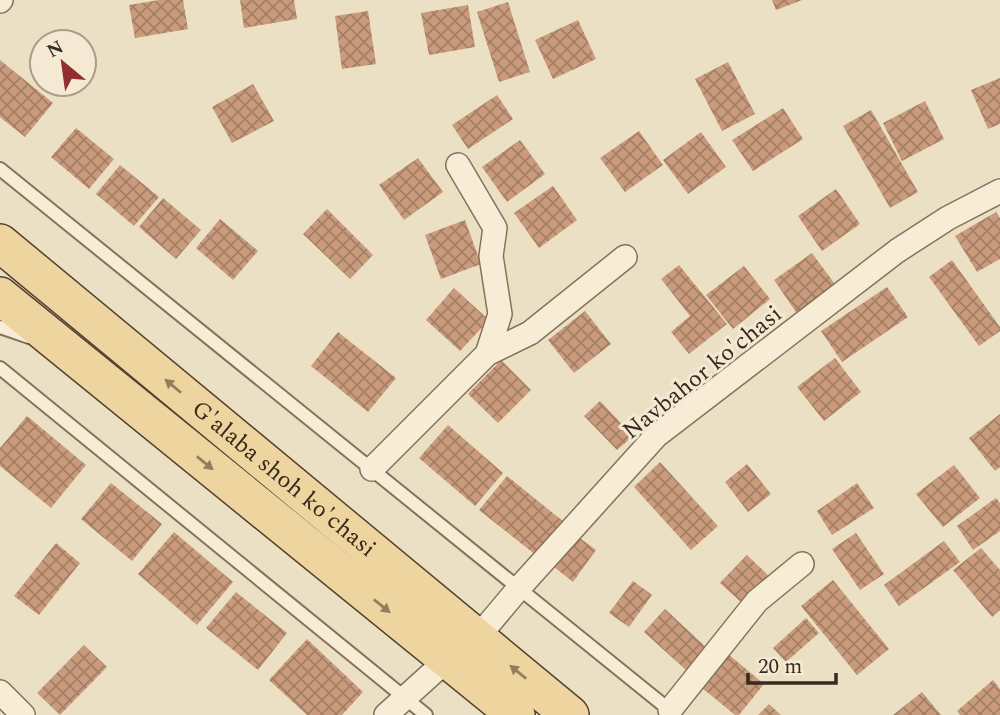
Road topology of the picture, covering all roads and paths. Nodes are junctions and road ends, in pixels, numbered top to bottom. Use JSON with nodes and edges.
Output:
{"nodes":[{"id":1,"x":458,"y":165,"type":"dead end"},
{"id":2,"x":0,"y":169,"type":"edge"},
{"id":3,"x":1000,"y":191,"type":"edge"},
{"id":4,"x":0,"y":243,"type":"edge"},
{"id":5,"x":625,"y":257,"type":"dead end"},
{"id":6,"x":0,"y":296,"type":"edge"},
{"id":7,"x":0,"y":327,"type":"edge"},
{"id":8,"x":66,"y":350,"type":"junction"},
{"id":9,"x":487,"y":354,"type":"junction"},
{"id":10,"x":0,"y":368,"type":"edge"},
{"id":11,"x":372,"y":469,"type":"junction"},
{"id":12,"x":802,"y":565,"type":"dead end"},
{"id":13,"x":519,"y":588,"type":"junction"},
{"id":14,"x":462,"y":649,"type":"junction"},
{"id":15,"x":0,"y":692,"type":"edge"},
{"id":16,"x":405,"y":698,"type":"junction"},
{"id":17,"x":673,"y":712,"type":"edge"},
{"id":18,"x":23,"y":715,"type":"edge"},
{"id":19,"x":386,"y":715,"type":"edge"},
{"id":20,"x":426,"y":715,"type":"edge"},
{"id":21,"x":516,"y":715,"type":"edge"},
{"id":22,"x":570,"y":715,"type":"edge"}],
"edges":[{"from":1,"to":9,"type":"street"},
{"from":2,"to":11,"type":"lane"},
{"from":3,"to":13,"type":"street","name":"Navbahor ko'chasi"},
{"from":14,"to":4,"type":"main road","name":"G'alaba shoh ko'chasi","one_way":true},
{"from":5,"to":9,"type":"street"},
{"from":6,"to":8,"type":"main road","name":"G'alaba shoh ko'chasi"},
{"from":7,"to":8,"type":"lane"},
{"from":8,"to":14,"type":"main road","name":"G'alaba shoh ko'chasi","one_way":true},
{"from":9,"to":11,"type":"street"},
{"from":10,"to":16,"type":"lane"},
{"from":11,"to":13,"type":"lane"},
{"from":12,"to":17,"type":"street"},
{"from":13,"to":14,"type":"street","name":"Navbahor ko'chasi"},
{"from":13,"to":17,"type":"lane"},
{"from":14,"to":16,"type":"street","name":"Navbahor ko'chasi"},
{"from":14,"to":21,"type":"main road","name":"G'alaba shoh ko'chasi"},
{"from":22,"to":14,"type":"main road","name":"G'alaba shoh ko'chasi","one_way":true},
{"from":15,"to":18,"type":"street"},
{"from":16,"to":19,"type":"street","name":"Navbahor ko'chasi"},
{"from":16,"to":20,"type":"lane"}]}
